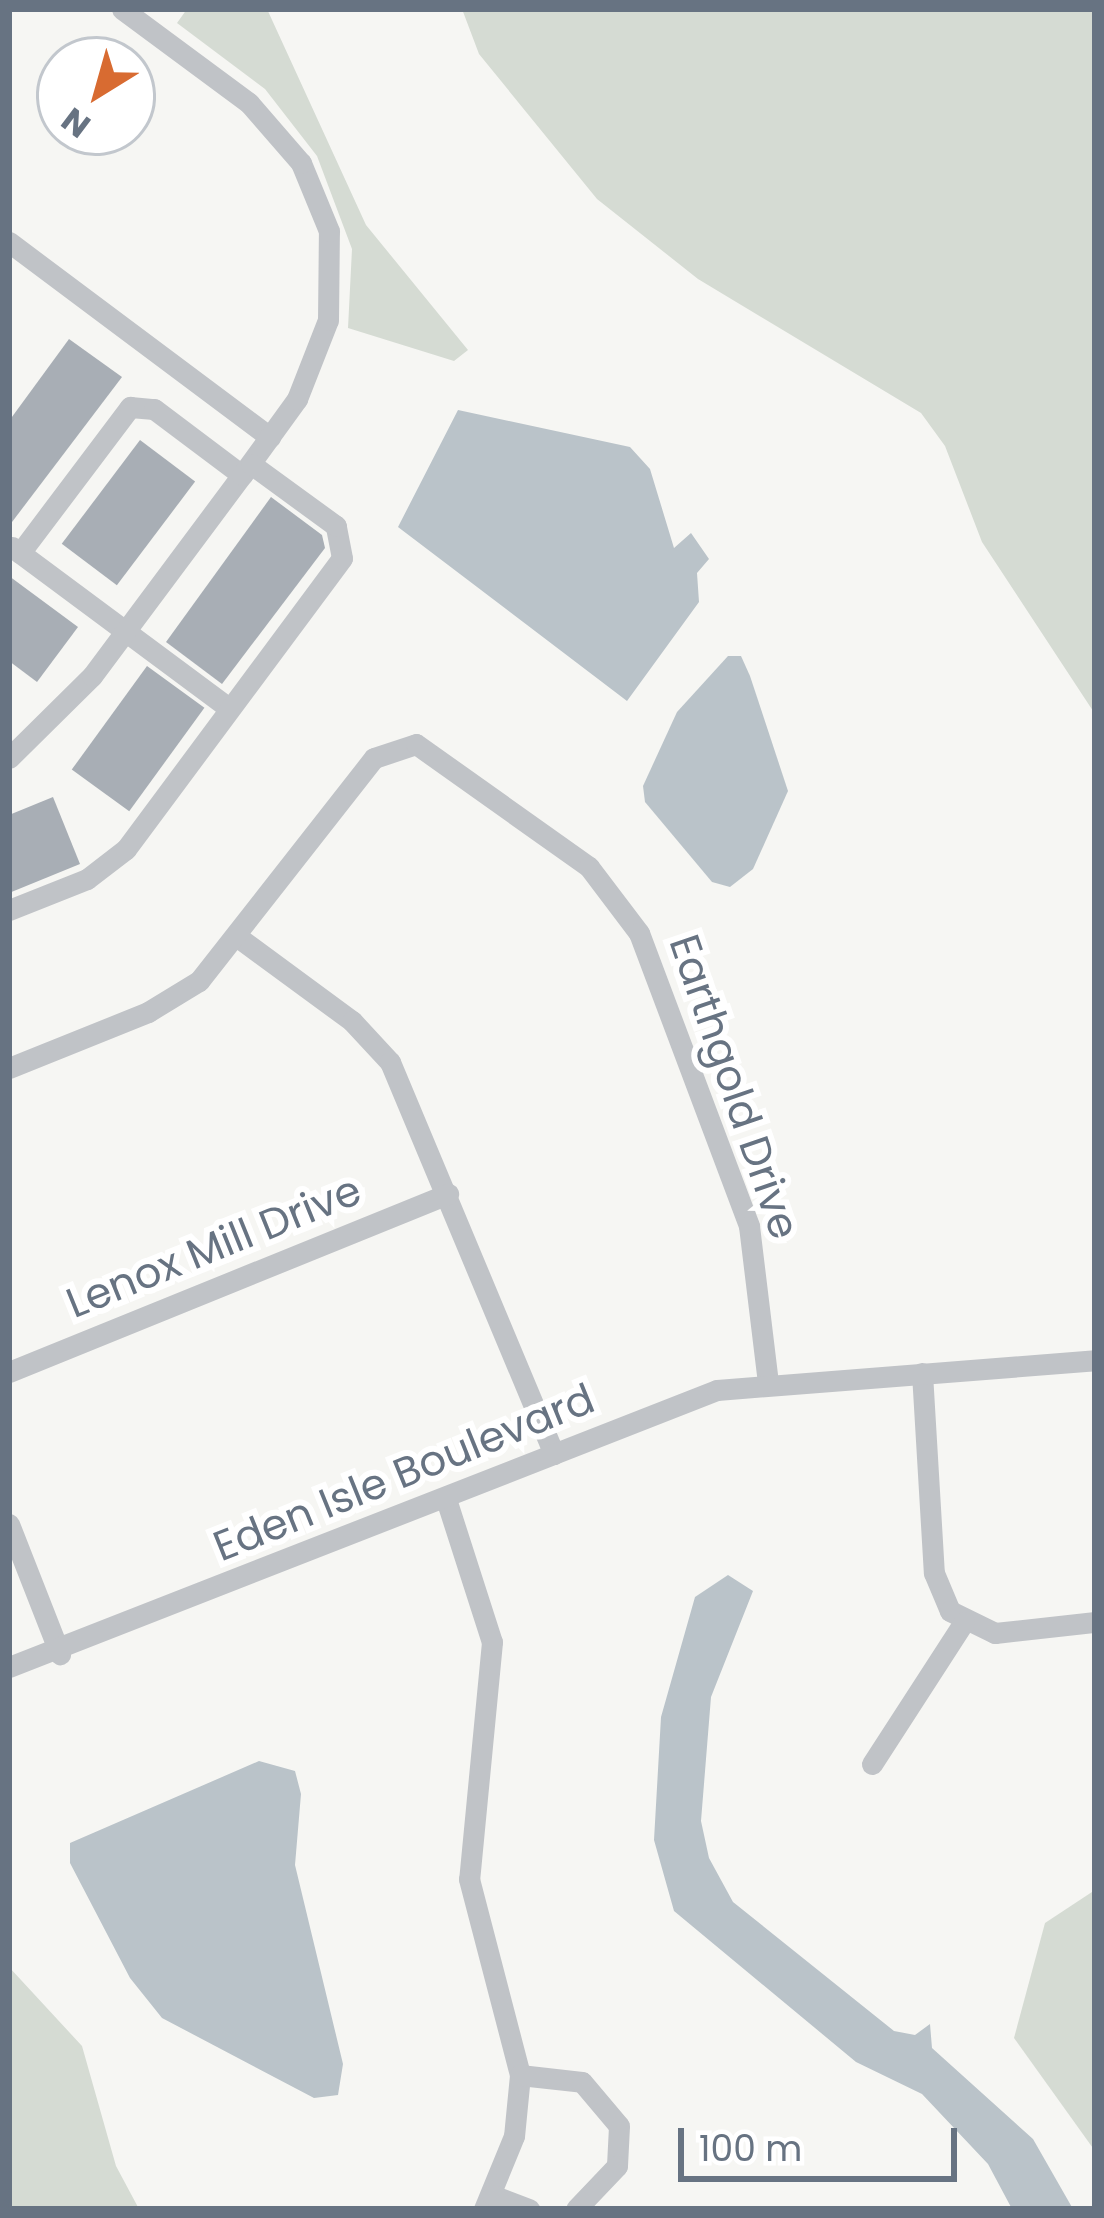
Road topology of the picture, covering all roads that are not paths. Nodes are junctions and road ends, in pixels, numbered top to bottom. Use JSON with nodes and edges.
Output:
{"nodes":[{"id":1,"x":122,"y":9,"type":"edge"},
{"id":2,"x":9,"y":242,"type":"edge"},
{"id":3,"x":270,"y":437,"type":"junction"},
{"id":4,"x":247,"y":470,"type":"junction"},
{"id":5,"x":14,"y":549,"type":"edge"},
{"id":6,"x":125,"y":631,"type":"junction"},
{"id":7,"x":229,"y":708,"type":"junction"},
{"id":8,"x":9,"y":758,"type":"edge"},
{"id":9,"x":9,"y":910,"type":"edge"},
{"id":10,"x":239,"y":938,"type":"junction"},
{"id":11,"x":9,"y":1068,"type":"edge"},
{"id":12,"x":448,"y":1194,"type":"junction"},
{"id":13,"x":1095,"y":1360,"type":"edge"},
{"id":14,"x":9,"y":1372,"type":"edge"},
{"id":15,"x":922,"y":1373,"type":"junction"},
{"id":16,"x":768,"y":1382,"type":"junction"},
{"id":17,"x":554,"y":1454,"type":"junction"},
{"id":18,"x":446,"y":1499,"type":"junction"},
{"id":19,"x":9,"y":1523,"type":"edge"},
{"id":20,"x":964,"y":1622,"type":"junction"},
{"id":21,"x":1095,"y":1622,"type":"edge"},
{"id":22,"x":60,"y":1654,"type":"junction"},
{"id":23,"x":9,"y":1667,"type":"edge"},
{"id":24,"x":872,"y":1764,"type":"dead end"},
{"id":25,"x":520,"y":2074,"type":"junction"},
{"id":26,"x":488,"y":2202,"type":"edge"},
{"id":27,"x":529,"y":2209,"type":"edge"},
{"id":28,"x":576,"y":2209,"type":"edge"}],
"edges":[{"from":1,"to":3,"type":"street"},
{"from":2,"to":3,"type":"street"},
{"from":3,"to":4,"type":"street"},
{"from":4,"to":5,"type":"street"},
{"from":4,"to":6,"type":"street"},
{"from":4,"to":7,"type":"street"},
{"from":5,"to":6,"type":"street"},
{"from":6,"to":7,"type":"street"},
{"from":6,"to":8,"type":"street"},
{"from":7,"to":9,"type":"street"},
{"from":10,"to":11,"type":"street","name":"Earthgold Drive"},
{"from":10,"to":12,"type":"street"},
{"from":10,"to":16,"type":"street","name":"Earthgold Drive"},
{"from":12,"to":14,"type":"street","name":"Lenox Mill Drive"},
{"from":12,"to":17,"type":"street"},
{"from":13,"to":15,"type":"street","name":"Eden Isle Boulevard"},
{"from":15,"to":16,"type":"street","name":"Eden Isle Boulevard"},
{"from":15,"to":20,"type":"street"},
{"from":16,"to":17,"type":"street","name":"Eden Isle Boulevard"},
{"from":17,"to":18,"type":"street","name":"Eden Isle Boulevard"},
{"from":18,"to":22,"type":"street","name":"Eden Isle Boulevard"},
{"from":18,"to":25,"type":"street"},
{"from":19,"to":22,"type":"street"},
{"from":20,"to":21,"type":"street"},
{"from":20,"to":24,"type":"street"},
{"from":22,"to":23,"type":"street","name":"Eden Isle Boulevard"},
{"from":25,"to":26,"type":"street"},
{"from":25,"to":28,"type":"street"},
{"from":26,"to":27,"type":"street"}]}
